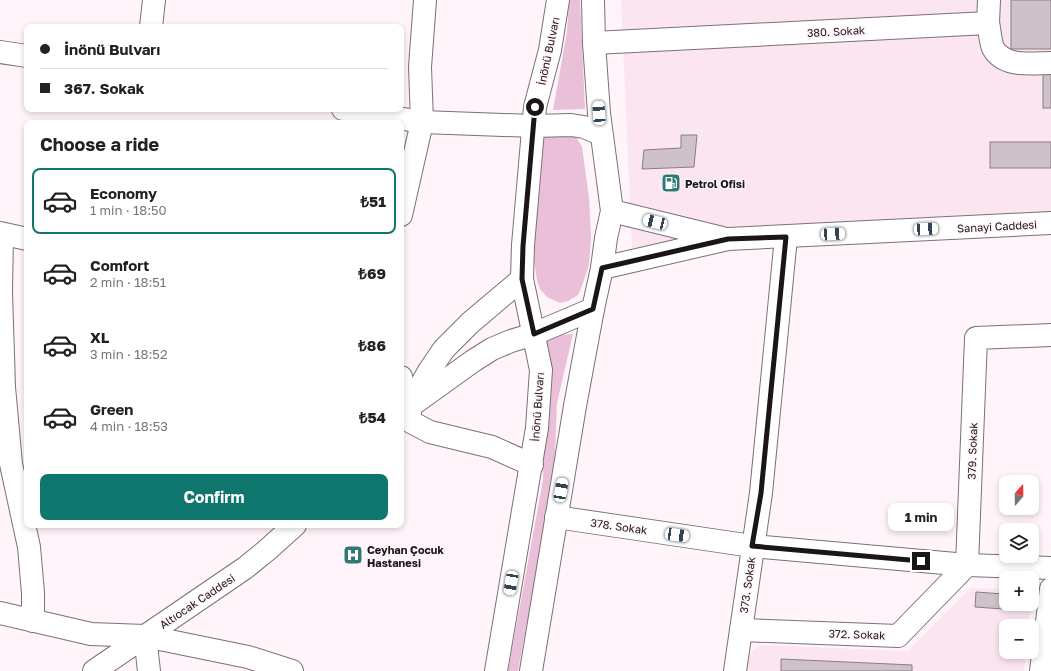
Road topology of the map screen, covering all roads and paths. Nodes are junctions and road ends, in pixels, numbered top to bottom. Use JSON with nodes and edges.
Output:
{"nodes":[{"id":1,"x":154,"y":0,"type":"edge"},
{"id":2,"x":425,"y":0,"type":"edge"},
{"id":3,"x":558,"y":0,"type":"edge"},
{"id":4,"x":593,"y":0,"type":"edge"},
{"id":5,"x":989,"y":0,"type":"edge"},
{"id":6,"x":988,"y":23,"type":"junction"},
{"id":7,"x":151,"y":24,"type":"edge"},
{"id":8,"x":594,"y":43,"type":"junction"},
{"id":9,"x":24,"y":56,"type":"edge"},
{"id":10,"x":1,"y":58,"type":"edge"},
{"id":11,"x":1051,"y":63,"type":"edge"},
{"id":12,"x":361,"y":112,"type":"edge"},
{"id":13,"x":422,"y":122,"type":"junction"},
{"id":14,"x":533,"y":126,"type":"junction"},
{"id":15,"x":601,"y":134,"type":"junction"},
{"id":16,"x":404,"y":202,"type":"edge"},
{"id":17,"x":612,"y":211,"type":"junction"},
{"id":18,"x":1051,"y":223,"type":"edge"},
{"id":19,"x":1,"y":234,"type":"edge"},
{"id":20,"x":786,"y":237,"type":"junction"},
{"id":21,"x":24,"y":238,"type":"edge"},
{"id":22,"x":728,"y":239,"type":"junction"},
{"id":23,"x":602,"y":268,"type":"junction"},
{"id":24,"x":522,"y":279,"type":"junction"},
{"id":25,"x":593,"y":309,"type":"junction"},
{"id":26,"x":534,"y":334,"type":"junction"},
{"id":27,"x":1051,"y":335,"type":"edge"},
{"id":28,"x":405,"y":412,"type":"edge"},
{"id":29,"x":532,"y":465,"type":"junction"},
{"id":30,"x":556,"y":517,"type":"junction"},
{"id":31,"x":24,"y":524,"type":"edge"},
{"id":32,"x":25,"y":528,"type":"edge"},
{"id":33,"x":292,"y":528,"type":"edge"},
{"id":34,"x":752,"y":546,"type":"junction"},
{"id":35,"x":967,"y":564,"type":"junction"},
{"id":36,"x":1051,"y":568,"type":"edge"},
{"id":37,"x":1051,"y":589,"type":"edge"},
{"id":38,"x":0,"y":613,"type":"edge"},
{"id":39,"x":33,"y":621,"type":"junction"},
{"id":40,"x":741,"y":630,"type":"junction"},
{"id":41,"x":145,"y":636,"type":"junction"},
{"id":42,"x":94,"y":671,"type":"edge"},
{"id":43,"x":148,"y":671,"type":"edge"},
{"id":44,"x":292,"y":671,"type":"edge"},
{"id":45,"x":496,"y":671,"type":"edge"},
{"id":46,"x":531,"y":671,"type":"edge"},
{"id":47,"x":736,"y":671,"type":"edge"},
{"id":48,"x":1041,"y":671,"type":"edge"}],
"edges":[{"from":1,"to":7,"type":"street"},
{"from":2,"to":13,"type":"street"},
{"from":3,"to":14,"type":"street","name":"İnönü Bulvarı"},
{"from":4,"to":8,"type":"street"},
{"from":5,"to":6,"type":"street"},
{"from":6,"to":8,"type":"street","name":"380. Sokak"},
{"from":6,"to":11,"type":"street"},
{"from":8,"to":15,"type":"street"},
{"from":9,"to":10,"type":"street"},
{"from":12,"to":13,"type":"street"},
{"from":13,"to":14,"type":"street"},
{"from":13,"to":16,"type":"street"},
{"from":14,"to":15,"type":"street"},
{"from":14,"to":24,"type":"street","name":"İnönü Bulvarı"},
{"from":15,"to":17,"type":"street"},
{"from":17,"to":22,"type":"street","name":"Sanayi Caddesi"},
{"from":17,"to":23,"type":"street"},
{"from":18,"to":20,"type":"street","name":"Sanayi Caddesi"},
{"from":19,"to":21,"type":"street"},
{"from":19,"to":31,"type":"street"},
{"from":20,"to":22,"type":"street","name":"Sanayi Caddesi"},
{"from":20,"to":34,"type":"street","name":"373. Sokak"},
{"from":22,"to":23,"type":"street","name":"Sanayi Caddesi"},
{"from":23,"to":25,"type":"street"},
{"from":24,"to":26,"type":"street","name":"İnönü Bulvarı"},
{"from":24,"to":28,"type":"street"},
{"from":25,"to":26,"type":"street"},
{"from":25,"to":30,"type":"street"},
{"from":26,"to":28,"type":"street"},
{"from":26,"to":29,"type":"street","name":"İnönü Bulvarı"},
{"from":27,"to":35,"type":"street","name":"379. Sokak"},
{"from":28,"to":29,"type":"street"},
{"from":29,"to":45,"type":"street","name":"İnönü Bulvarı"},
{"from":30,"to":34,"type":"street","name":"378. Sokak"},
{"from":30,"to":46,"type":"street"},
{"from":32,"to":39,"type":"street"},
{"from":33,"to":41,"type":"street","name":"Altıocak Caddesi"},
{"from":34,"to":35,"type":"street","name":"378. Sokak"},
{"from":34,"to":40,"type":"street","name":"373. Sokak"},
{"from":35,"to":36,"type":"street","name":"378. Sokak"},
{"from":35,"to":40,"type":"street","name":"372. Sokak"},
{"from":37,"to":48,"type":"street"},
{"from":38,"to":39,"type":"street"},
{"from":39,"to":41,"type":"street"},
{"from":40,"to":47,"type":"street","name":"373. Sokak"},
{"from":41,"to":42,"type":"street","name":"Altıocak Caddesi"},
{"from":41,"to":43,"type":"street"},
{"from":41,"to":44,"type":"street"}]}
